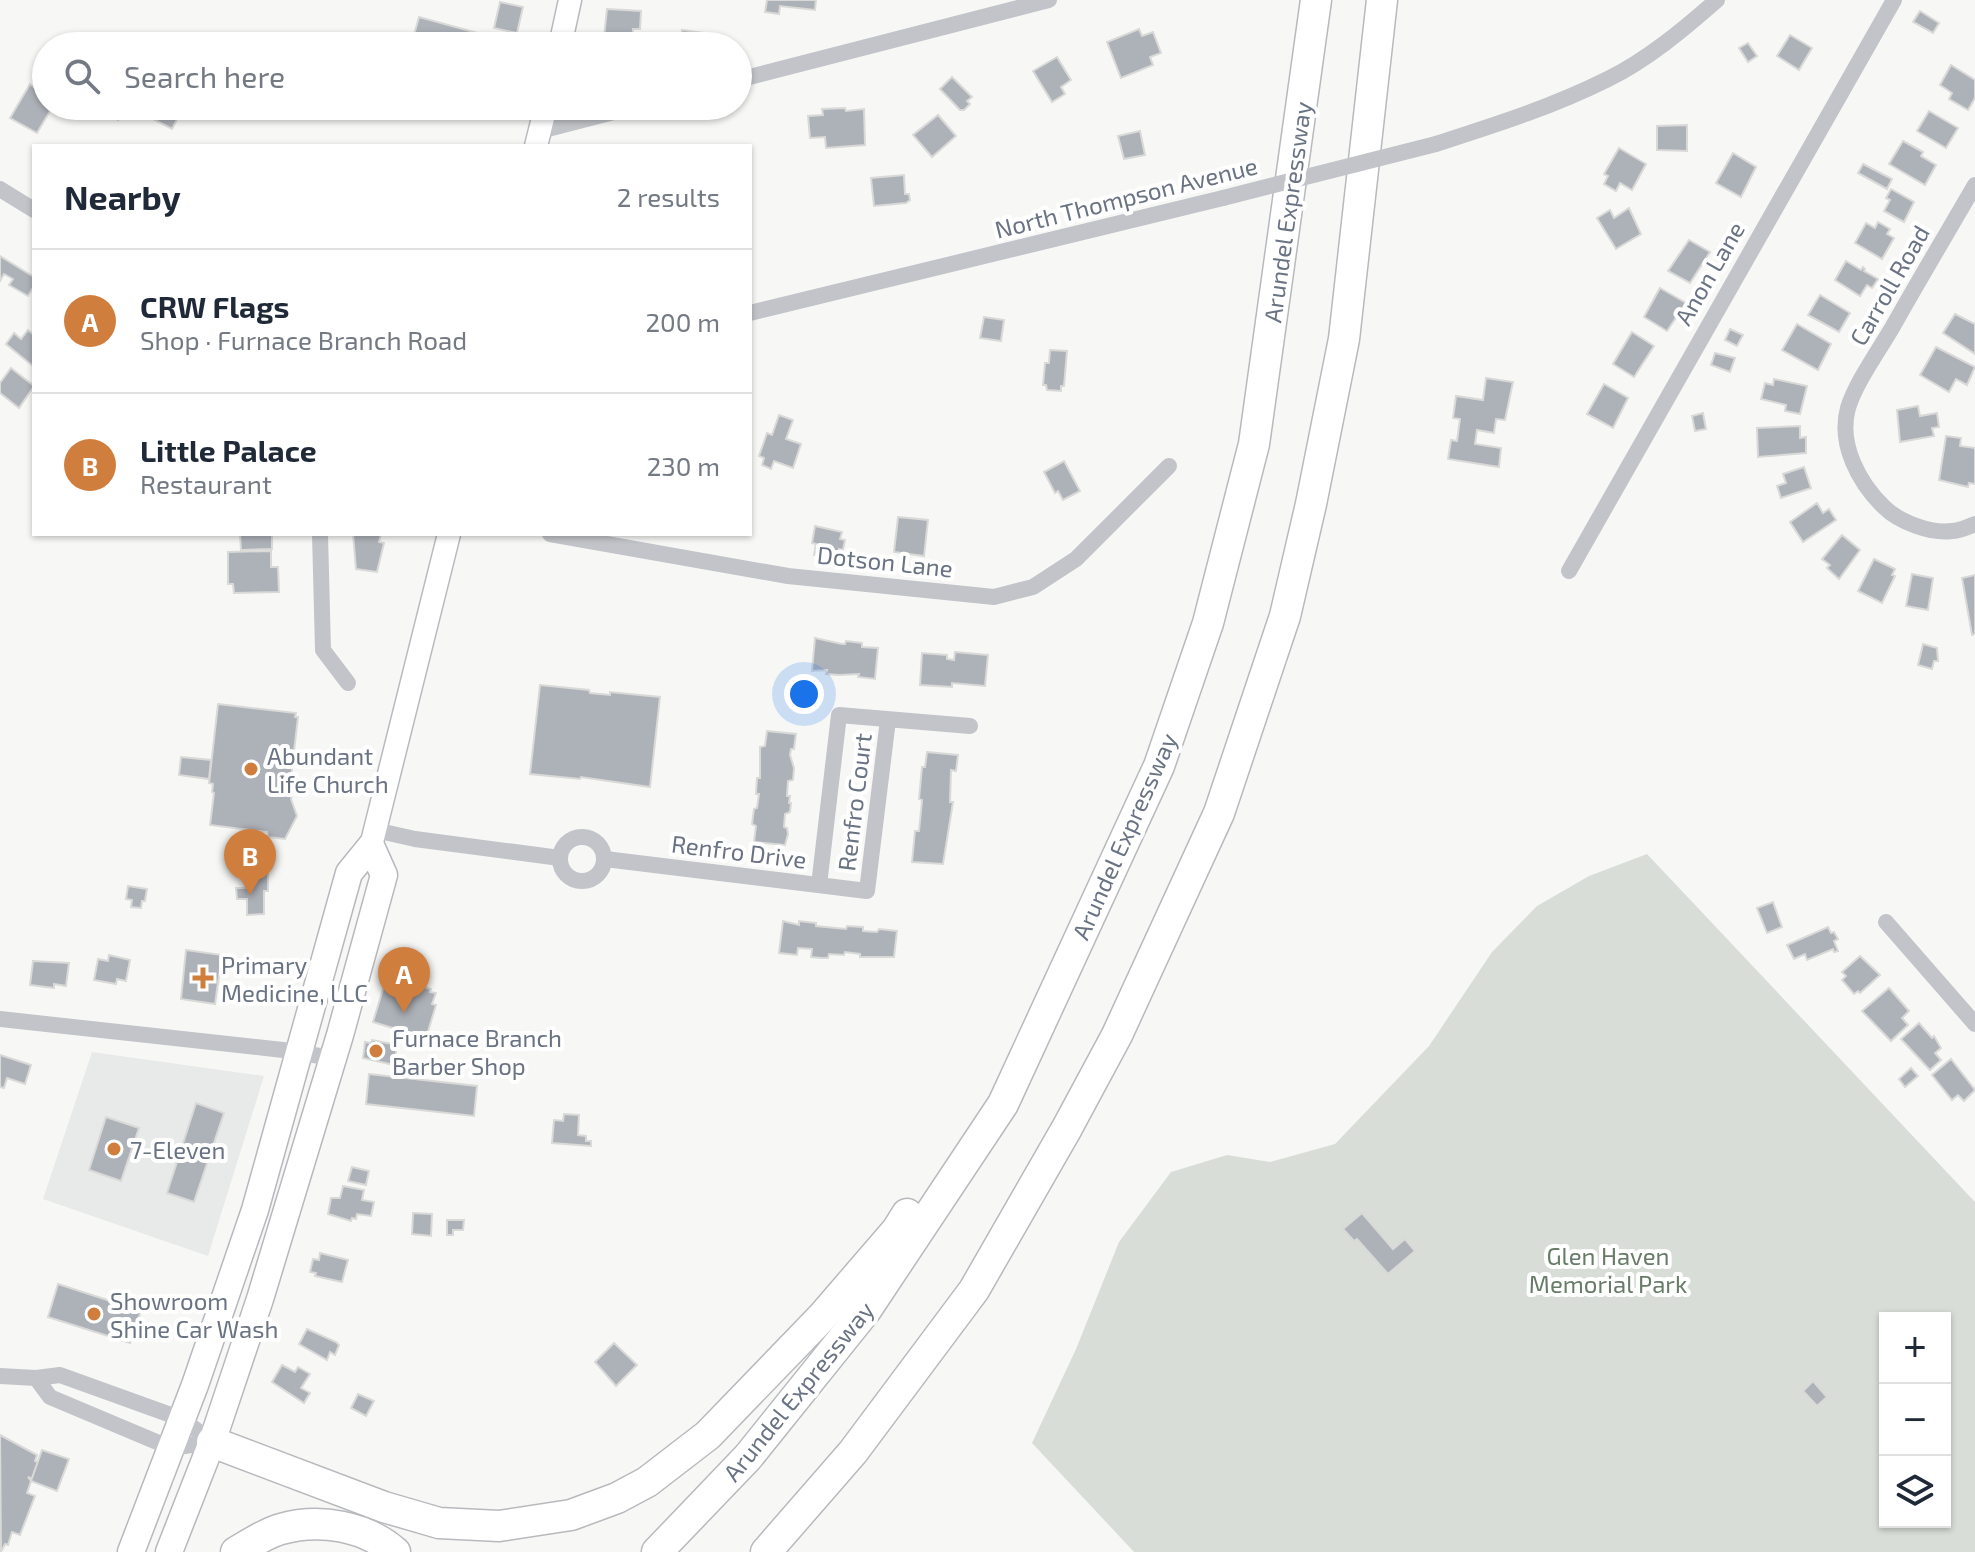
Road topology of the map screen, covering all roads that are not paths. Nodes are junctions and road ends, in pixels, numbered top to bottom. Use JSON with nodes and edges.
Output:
{"nodes":[{"id":1,"x":570,"y":0,"type":"edge"},
{"id":2,"x":1049,"y":0,"type":"edge"},
{"id":3,"x":1316,"y":0,"type":"edge"},
{"id":4,"x":1382,"y":0,"type":"edge"},
{"id":5,"x":1717,"y":0,"type":"edge"},
{"id":6,"x":1894,"y":0,"type":"edge"},
{"id":7,"x":563,"y":32,"type":"edge"},
{"id":8,"x":752,"y":76,"type":"edge"},
{"id":9,"x":595,"y":120,"type":"edge"},
{"id":10,"x":538,"y":139,"type":"edge"},
{"id":11,"x":1975,"y":185,"type":"edge"},
{"id":12,"x":0,"y":189,"type":"edge"},
{"id":13,"x":32,"y":209,"type":"edge"},
{"id":14,"x":752,"y":313,"type":"edge"},
{"id":15,"x":1169,"y":466,"type":"dead end"},
{"id":16,"x":1975,"y":524,"type":"edge"},
{"id":17,"x":320,"y":536,"type":"edge"},
{"id":18,"x":448,"y":536,"type":"edge"},
{"id":19,"x":561,"y":536,"type":"edge"},
{"id":20,"x":1569,"y":571,"type":"dead end"},
{"id":21,"x":348,"y":683,"type":"dead end"},
{"id":22,"x":888,"y":720,"type":"junction"},
{"id":23,"x":970,"y":726,"type":"dead end"},
{"id":24,"x":373,"y":838,"type":"junction"},
{"id":25,"x":560,"y":858,"type":"junction"},
{"id":26,"x":605,"y":859,"type":"junction"},
{"id":27,"x":819,"y":885,"type":"junction"},
{"id":28,"x":867,"y":891,"type":"joint"},
{"id":29,"x":1886,"y":922,"type":"dead end"},
{"id":30,"x":0,"y":1019,"type":"edge"},
{"id":31,"x":1975,"y":1024,"type":"edge"},
{"id":32,"x":299,"y":1053,"type":"junction"},
{"id":33,"x":332,"y":1058,"type":"junction"},
{"id":34,"x":1003,"y":1104,"type":"junction"},
{"id":35,"x":0,"y":1376,"type":"edge"},
{"id":36,"x":36,"y":1378,"type":"junction"},
{"id":37,"x":182,"y":1419,"type":"junction"},
{"id":38,"x":212,"y":1442,"type":"junction"},
{"id":39,"x":171,"y":1448,"type":"junction"},
{"id":40,"x":131,"y":1552,"type":"edge"},
{"id":41,"x":169,"y":1552,"type":"edge"},
{"id":42,"x":236,"y":1552,"type":"edge"},
{"id":43,"x":395,"y":1552,"type":"edge"},
{"id":44,"x":657,"y":1552,"type":"edge"},
{"id":45,"x":766,"y":1552,"type":"edge"}],
"edges":[{"from":1,"to":7,"type":"main road"},
{"from":2,"to":8,"type":"street"},
{"from":3,"to":34,"type":"highway","name":"Arundel Expressway"},
{"from":4,"to":45,"type":"highway"},
{"from":5,"to":14,"type":"street","name":"North Thompson Avenue","bridge":true},
{"from":6,"to":20,"type":"street","name":"Anon Lane"},
{"from":9,"to":10,"type":"street"},
{"from":11,"to":16,"type":"street","name":"Carroll Road"},
{"from":12,"to":13,"type":"street"},
{"from":15,"to":19,"type":"street","name":"Dotson Lane"},
{"from":17,"to":21,"type":"street"},
{"from":18,"to":24,"type":"main road"},
{"from":22,"to":23,"type":"street","name":"Renfro Court"},
{"from":22,"to":27,"type":"street","name":"Renfro Court"},
{"from":22,"to":28,"type":"street","name":"Renfro Court"},
{"from":24,"to":25,"type":"street"},
{"from":24,"to":32,"type":"main road"},
{"from":24,"to":33,"type":"main road"},
{"from":25,"to":26,"type":"street"},
{"from":25,"to":26,"type":"street"},
{"from":26,"to":27,"type":"street","name":"Renfro Drive"},
{"from":27,"to":28,"type":"street","name":"Renfro Drive"},
{"from":29,"to":31,"type":"street"},
{"from":30,"to":32,"type":"street"},
{"from":32,"to":33,"type":"street"},
{"from":32,"to":37,"type":"main road"},
{"from":33,"to":38,"type":"main road"},
{"from":34,"to":38,"type":"highway"},
{"from":34,"to":44,"type":"highway","name":"Arundel Expressway"},
{"from":35,"to":36,"type":"street"},
{"from":36,"to":37,"type":"street"},
{"from":36,"to":39,"type":"street"},
{"from":37,"to":38,"type":"street"},
{"from":37,"to":39,"type":"main road"},
{"from":38,"to":39,"type":"street"},
{"from":38,"to":41,"type":"main road"},
{"from":39,"to":40,"type":"main road"},
{"from":42,"to":43,"type":"highway"}]}
